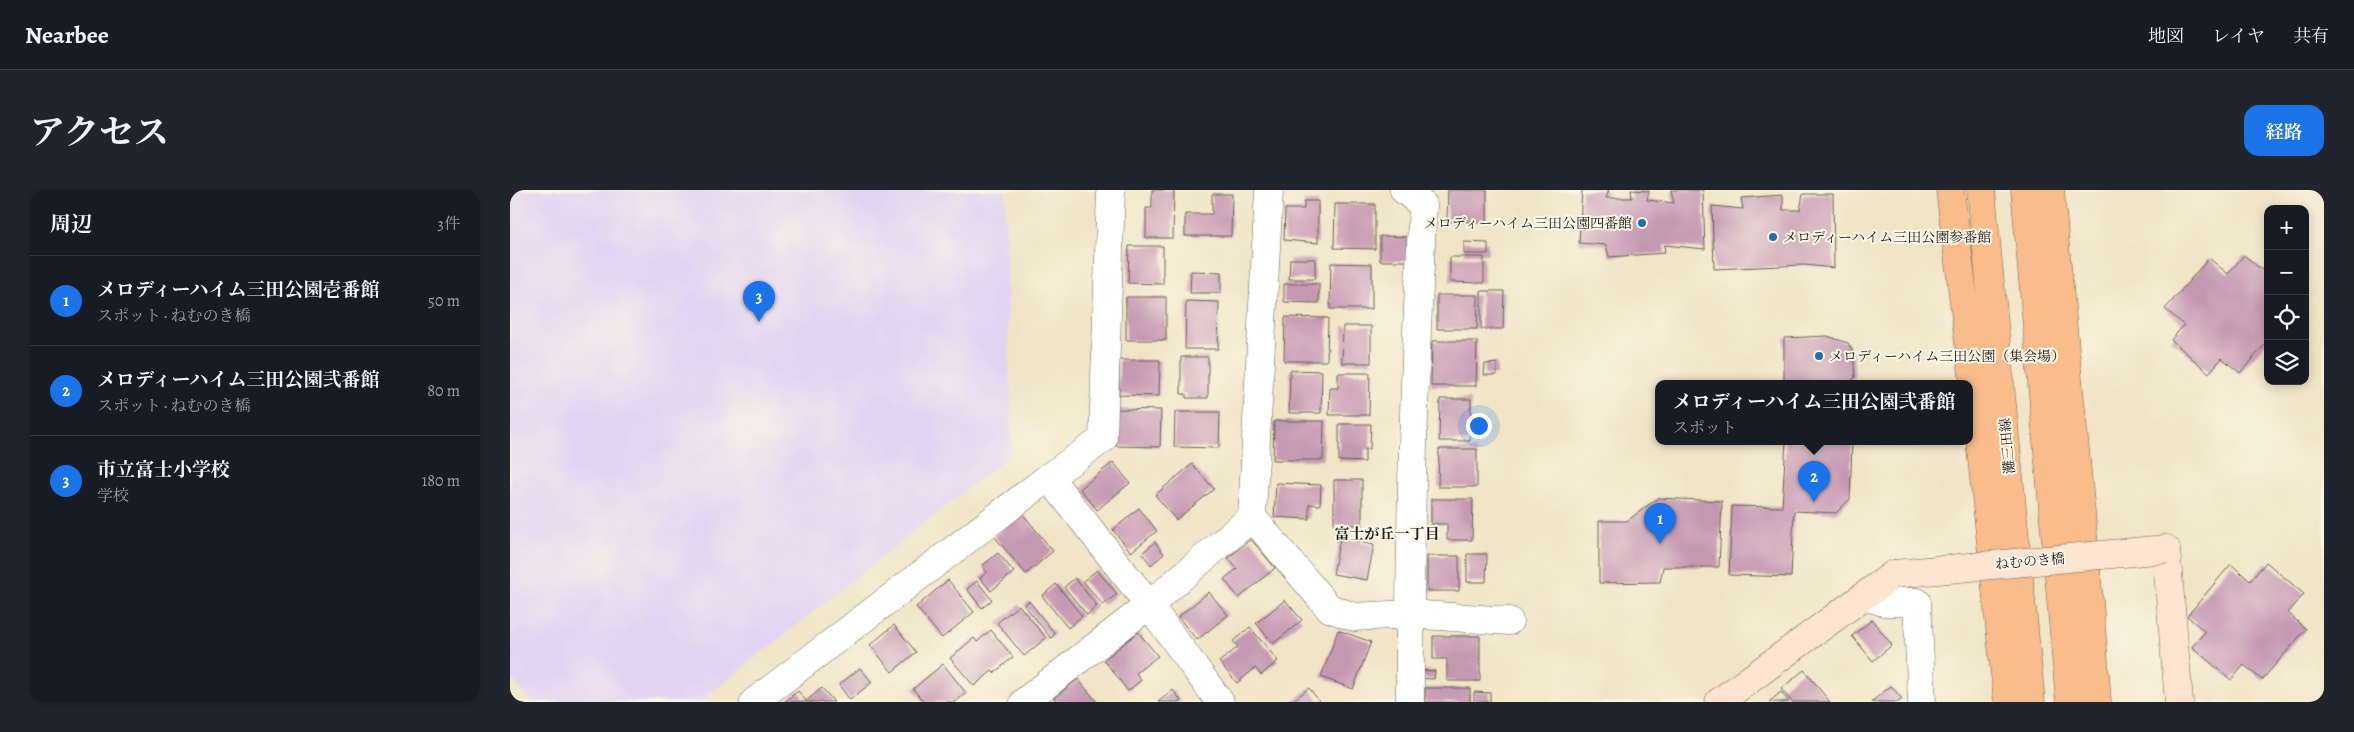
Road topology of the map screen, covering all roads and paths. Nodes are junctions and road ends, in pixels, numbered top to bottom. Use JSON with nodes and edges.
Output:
{"nodes":[{"id":1,"x":1111,"y":190,"type":"edge"},
{"id":2,"x":1269,"y":190,"type":"edge"},
{"id":3,"x":1404,"y":190,"type":"edge"},
{"id":4,"x":1950,"y":190,"type":"edge"},
{"id":5,"x":1981,"y":190,"type":"edge"},
{"id":6,"x":2025,"y":190,"type":"edge"},
{"id":7,"x":2050,"y":190,"type":"edge"},
{"id":8,"x":1049,"y":477,"type":"junction"},
{"id":9,"x":1252,"y":517,"type":"junction"},
{"id":10,"x":1865,"y":596,"type":"junction"},
{"id":11,"x":1149,"y":605,"type":"junction"},
{"id":12,"x":1409,"y":614,"type":"junction"},
{"id":13,"x":1509,"y":621,"type":"dead end"},
{"id":14,"x":2094,"y":658,"type":"junction"},
{"id":15,"x":754,"y":702,"type":"edge"},
{"id":16,"x":1024,"y":702,"type":"edge"},
{"id":17,"x":1220,"y":702,"type":"edge"},
{"id":18,"x":1410,"y":702,"type":"edge"},
{"id":19,"x":1720,"y":702,"type":"edge"},
{"id":20,"x":1922,"y":702,"type":"edge"},
{"id":21,"x":2008,"y":702,"type":"edge"},
{"id":22,"x":2031,"y":702,"type":"edge"},
{"id":23,"x":2070,"y":702,"type":"edge"},
{"id":24,"x":2093,"y":702,"type":"edge"},
{"id":25,"x":2097,"y":702,"type":"edge"},
{"id":26,"x":2179,"y":702,"type":"edge"}],
"edges":[{"from":1,"to":8,"type":"street"},
{"from":2,"to":9,"type":"street"},
{"from":3,"to":12,"type":"street"},
{"from":4,"to":21,"type":"main road"},
{"from":5,"to":22,"type":"main road","name":"灘三田線"},
{"from":6,"to":23,"type":"main road"},
{"from":7,"to":14,"type":"main road"},
{"from":8,"to":11,"type":"street"},
{"from":8,"to":15,"type":"street"},
{"from":9,"to":11,"type":"street"},
{"from":9,"to":12,"type":"street"},
{"from":10,"to":19,"type":"street"},
{"from":10,"to":20,"type":"street"},
{"from":10,"to":26,"type":"street","name":"ねむのき橋","bridge":true},
{"from":11,"to":16,"type":"street"},
{"from":11,"to":17,"type":"street"},
{"from":12,"to":13,"type":"street"},
{"from":12,"to":18,"type":"street"},
{"from":14,"to":24,"type":"main road"},
{"from":14,"to":25,"type":"main road"}]}
